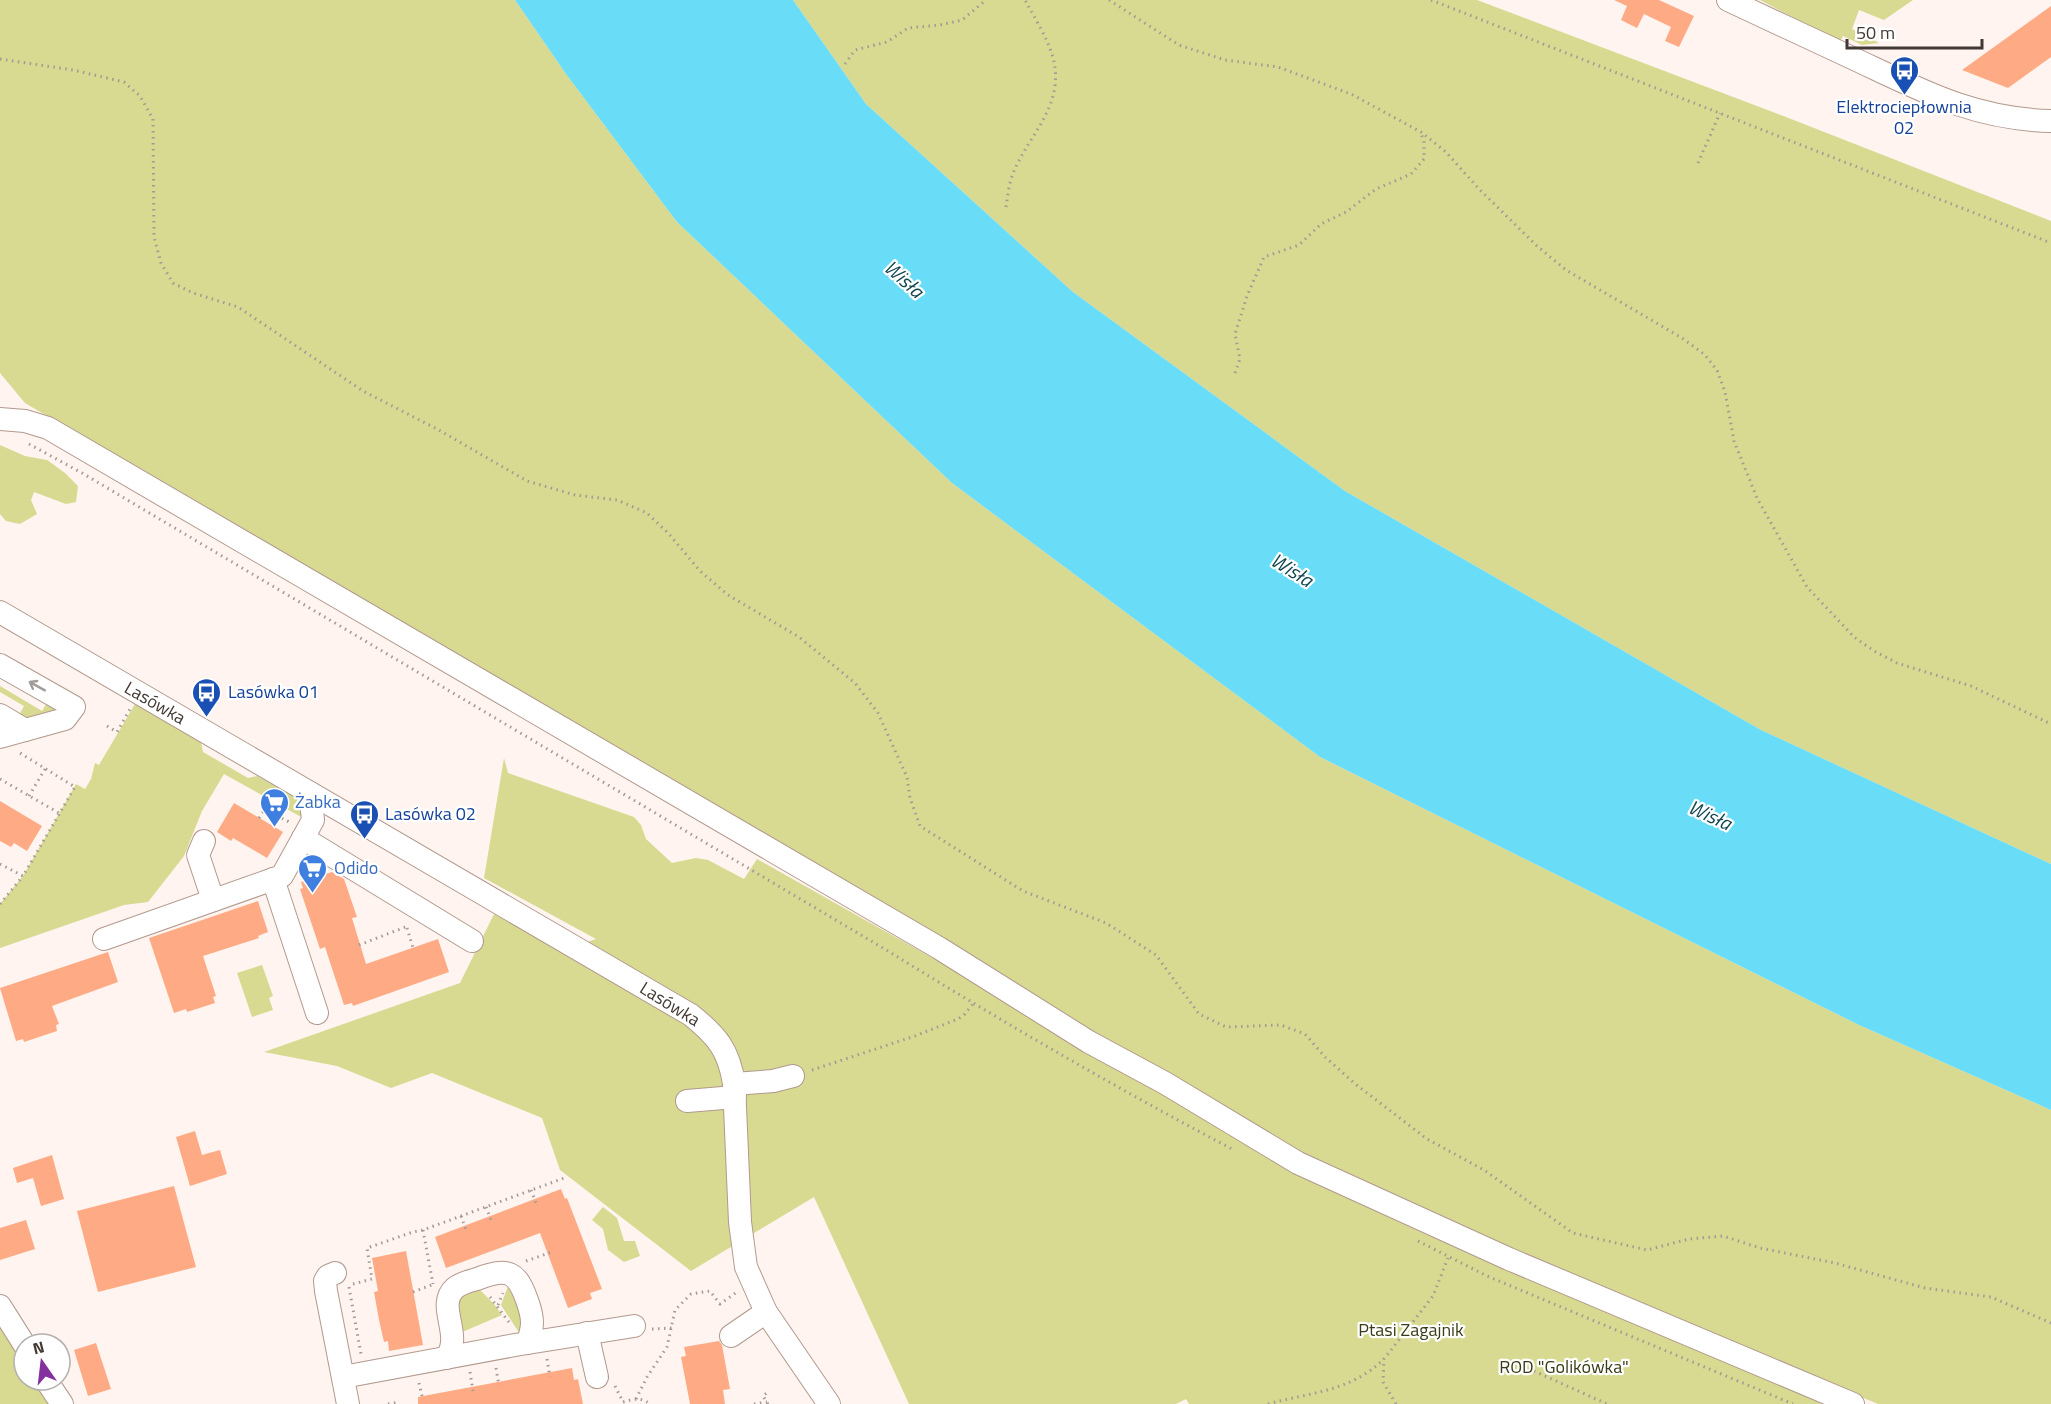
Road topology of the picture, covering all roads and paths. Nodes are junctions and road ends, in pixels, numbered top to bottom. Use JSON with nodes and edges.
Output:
{"nodes":[{"id":1,"x":986,"y":0,"type":"edge"},
{"id":2,"x":1025,"y":0,"type":"edge"},
{"id":3,"x":1109,"y":0,"type":"edge"},
{"id":4,"x":1431,"y":0,"type":"edge"},
{"id":5,"x":1731,"y":1,"type":"edge"},
{"id":6,"x":0,"y":59,"type":"edge"},
{"id":7,"x":845,"y":64,"type":"dead end"},
{"id":8,"x":1720,"y":112,"type":"junction"},
{"id":9,"x":2051,"y":121,"type":"edge"},
{"id":10,"x":1421,"y":132,"type":"junction"},
{"id":11,"x":1698,"y":163,"type":"dead end"},
{"id":12,"x":1006,"y":207,"type":"dead end"},
{"id":13,"x":2051,"y":243,"type":"edge"},
{"id":14,"x":1235,"y":373,"type":"dead end"},
{"id":15,"x":0,"y":419,"type":"edge"},
{"id":16,"x":0,"y":612,"type":"edge"},
{"id":17,"x":0,"y":665,"type":"edge"},
{"id":18,"x":126,"y":715,"type":"dead end"},
{"id":19,"x":2051,"y":724,"type":"edge"},
{"id":20,"x":107,"y":726,"type":"dead end"},
{"id":21,"x":1,"y":729,"type":"edge"},
{"id":22,"x":45,"y":769,"type":"junction"},
{"id":23,"x":0,"y":779,"type":"edge"},
{"id":24,"x":310,"y":793,"type":"junction"},
{"id":25,"x":29,"y":796,"type":"junction"},
{"id":26,"x":59,"y":813,"type":"junction"},
{"id":27,"x":259,"y":818,"type":"dead end"},
{"id":28,"x":300,"y":833,"type":"junction"},
{"id":29,"x":204,"y":841,"type":"dead end"},
{"id":30,"x":0,"y":864,"type":"edge"},
{"id":31,"x":23,"y":876,"type":"junction"},
{"id":32,"x":266,"y":882,"type":"junction"},
{"id":33,"x":213,"y":900,"type":"junction"},
{"id":34,"x":0,"y":904,"type":"edge"},
{"id":35,"x":419,"y":909,"type":"junction"},
{"id":36,"x":407,"y":928,"type":"junction"},
{"id":37,"x":104,"y":939,"type":"dead end"},
{"id":38,"x":472,"y":941,"type":"dead end"},
{"id":39,"x":359,"y":945,"type":"dead end"},
{"id":40,"x":413,"y":948,"type":"dead end"},
{"id":41,"x":286,"y":958,"type":"dead end"},
{"id":42,"x":973,"y":1003,"type":"dead end"},
{"id":43,"x":317,"y":1013,"type":"dead end"},
{"id":44,"x":793,"y":1076,"type":"joint"},
{"id":45,"x":735,"y":1090,"type":"junction"},
{"id":46,"x":687,"y":1101,"type":"dead end"},
{"id":47,"x":567,"y":1177,"type":"dead end"},
{"id":48,"x":531,"y":1190,"type":"junction"},
{"id":49,"x":536,"y":1203,"type":"dead end"},
{"id":50,"x":486,"y":1207,"type":"junction"},
{"id":51,"x":461,"y":1216,"type":"junction"},
{"id":52,"x":491,"y":1220,"type":"dead end"},
{"id":53,"x":423,"y":1230,"type":"junction"},
{"id":54,"x":466,"y":1230,"type":"dead end"},
{"id":55,"x":1449,"y":1257,"type":"dead end"},
{"id":56,"x":335,"y":1274,"type":"dead end"},
{"id":57,"x":738,"y":1291,"type":"dead end"},
{"id":58,"x":413,"y":1292,"type":"dead end"},
{"id":59,"x":0,"y":1306,"type":"edge"},
{"id":60,"x":765,"y":1312,"type":"junction"},
{"id":61,"x":2051,"y":1323,"type":"edge"},
{"id":62,"x":634,"y":1326,"type":"dead end"},
{"id":63,"x":16,"y":1332,"type":"edge"},
{"id":64,"x":587,"y":1333,"type":"junction"},
{"id":65,"x":731,"y":1336,"type":"dead end"},
{"id":66,"x":527,"y":1343,"type":"junction"},
{"id":67,"x":361,"y":1355,"type":"dead end"},
{"id":68,"x":446,"y":1358,"type":"junction"},
{"id":69,"x":1384,"y":1359,"type":"junction"},
{"id":70,"x":1523,"y":1366,"type":"dead end"},
{"id":71,"x":343,"y":1377,"type":"junction"},
{"id":72,"x":597,"y":1377,"type":"dead end"},
{"id":73,"x":769,"y":1391,"type":"dead end"},
{"id":74,"x":636,"y":1399,"type":"junction"},
{"id":75,"x":399,"y":1402,"type":"dead end"},
{"id":76,"x":768,"y":1403,"type":"edge"},
{"id":77,"x":348,"y":1404,"type":"edge"},
{"id":78,"x":388,"y":1404,"type":"edge"},
{"id":79,"x":623,"y":1404,"type":"edge"},
{"id":80,"x":650,"y":1404,"type":"edge"},
{"id":81,"x":754,"y":1404,"type":"edge"},
{"id":82,"x":829,"y":1404,"type":"edge"},
{"id":83,"x":1270,"y":1404,"type":"edge"},
{"id":84,"x":1396,"y":1404,"type":"edge"},
{"id":85,"x":1607,"y":1404,"type":"edge"},
{"id":86,"x":1853,"y":1404,"type":"edge"}],
"edges":[{"from":1,"to":7,"type":"path"},
{"from":2,"to":12,"type":"path"},
{"from":3,"to":10,"type":"path"},
{"from":4,"to":8,"type":"path"},
{"from":5,"to":9,"type":"street"},
{"from":6,"to":61,"type":"path"},
{"from":8,"to":11,"type":"path"},
{"from":8,"to":13,"type":"path"},
{"from":10,"to":14,"type":"path"},
{"from":10,"to":19,"type":"path"},
{"from":15,"to":86,"type":"street"},
{"from":16,"to":24,"type":"street","name":"Lasówka"},
{"from":21,"to":17,"type":"street","one_way":true},
{"from":18,"to":20,"type":"path"},
{"from":21,"to":22,"type":"path"},
{"from":22,"to":25,"type":"path"},
{"from":22,"to":26,"type":"path"},
{"from":23,"to":25,"type":"path"},
{"from":24,"to":28,"type":"street"},
{"from":24,"to":45,"type":"street","name":"Lasówka"},
{"from":25,"to":26,"type":"path"},
{"from":26,"to":31,"type":"path"},
{"from":27,"to":28,"type":"path"},
{"from":28,"to":32,"type":"street"},
{"from":28,"to":35,"type":"street"},
{"from":29,"to":33,"type":"street"},
{"from":30,"to":31,"type":"path"},
{"from":31,"to":34,"type":"path"},
{"from":32,"to":33,"type":"street"},
{"from":32,"to":41,"type":"street"},
{"from":32,"to":43,"type":"street"},
{"from":33,"to":37,"type":"street"},
{"from":35,"to":36,"type":"path"},
{"from":35,"to":38,"type":"street"},
{"from":36,"to":39,"type":"path"},
{"from":36,"to":40,"type":"path"},
{"from":42,"to":44,"type":"path"},
{"from":44,"to":45,"type":"street"},
{"from":45,"to":46,"type":"street"},
{"from":45,"to":60,"type":"street","name":"Lasówka"},
{"from":47,"to":48,"type":"path"},
{"from":48,"to":49,"type":"path"},
{"from":48,"to":50,"type":"path"},
{"from":50,"to":51,"type":"path"},
{"from":50,"to":52,"type":"path"},
{"from":51,"to":53,"type":"path"},
{"from":51,"to":54,"type":"path"},
{"from":53,"to":58,"type":"path"},
{"from":53,"to":67,"type":"path"},
{"from":55,"to":69,"type":"path"},
{"from":56,"to":71,"type":"street"},
{"from":57,"to":74,"type":"path"},
{"from":59,"to":63,"type":"street"},
{"from":60,"to":65,"type":"street"},
{"from":60,"to":82,"type":"street","name":"Lasówka"},
{"from":62,"to":64,"type":"street"},
{"from":64,"to":66,"type":"street"},
{"from":64,"to":72,"type":"street"},
{"from":66,"to":68,"type":"street"},
{"from":66,"to":68,"type":"street"},
{"from":68,"to":71,"type":"street"},
{"from":69,"to":83,"type":"path"},
{"from":69,"to":84,"type":"path"},
{"from":70,"to":85,"type":"path"},
{"from":71,"to":77,"type":"street"},
{"from":73,"to":76,"type":"path"},
{"from":74,"to":79,"type":"path"},
{"from":74,"to":80,"type":"path"},
{"from":75,"to":78,"type":"path"},
{"from":76,"to":81,"type":"path"}]}
